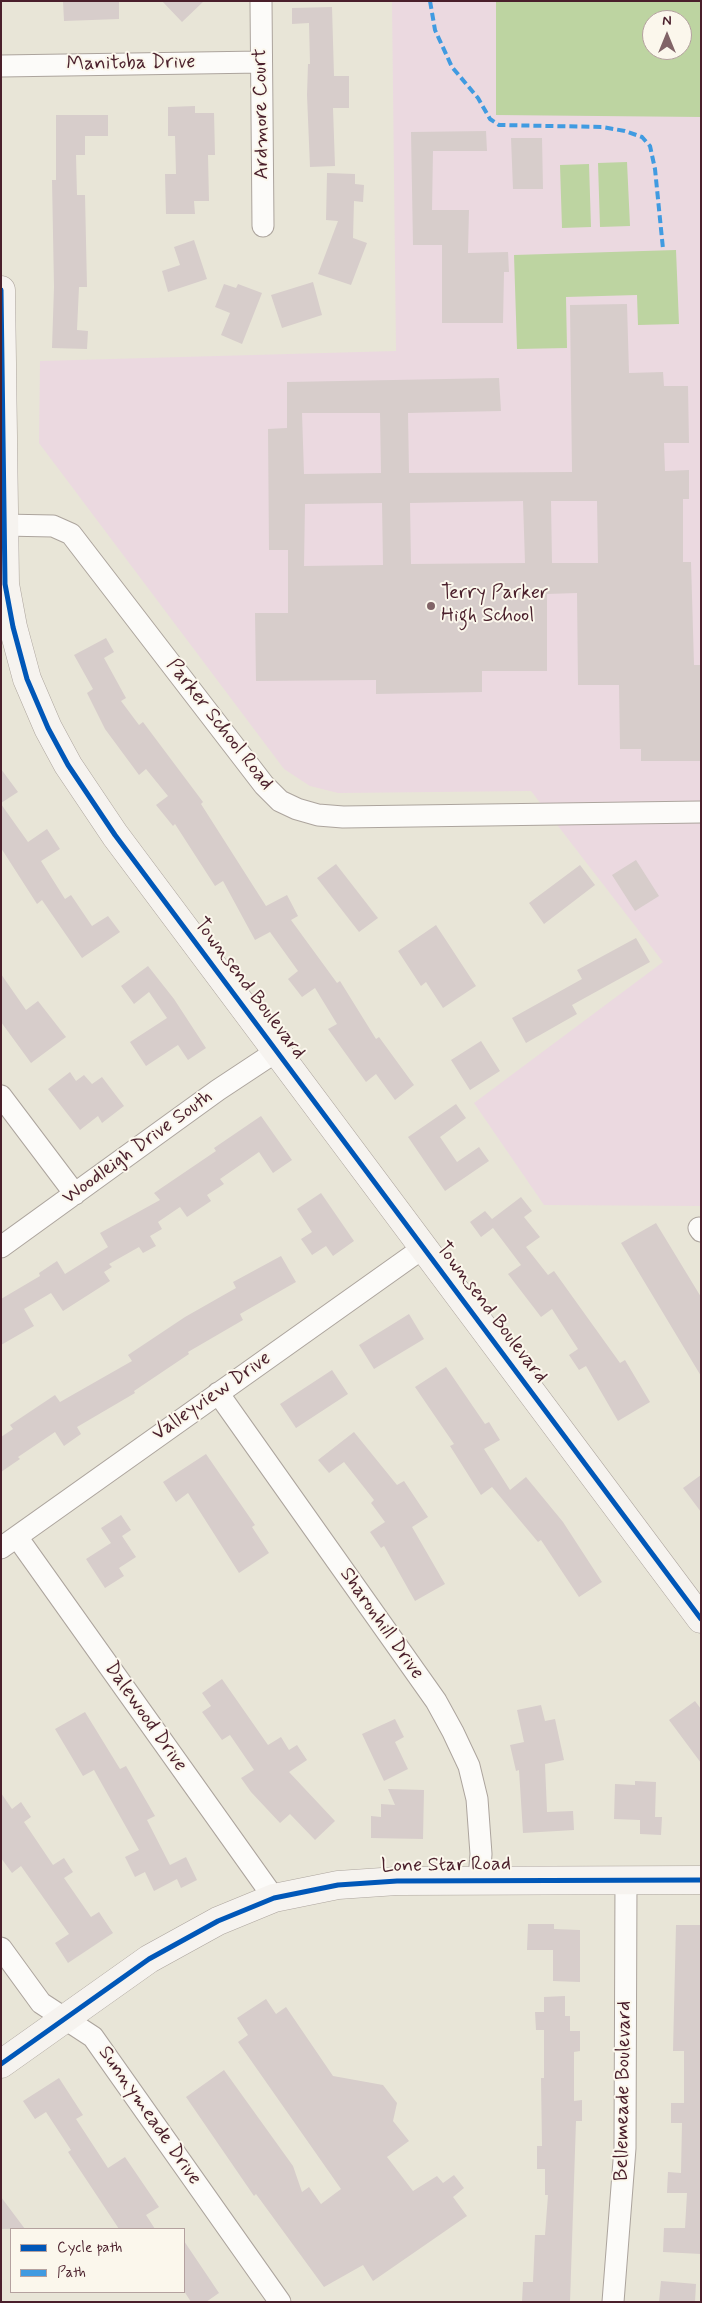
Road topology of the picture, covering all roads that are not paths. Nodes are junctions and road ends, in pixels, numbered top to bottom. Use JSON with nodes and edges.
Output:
{"nodes":[{"id":1,"x":261,"y":1,"type":"edge"},
{"id":2,"x":260,"y":62,"type":"junction"},
{"id":3,"x":1,"y":66,"type":"edge"},
{"id":4,"x":263,"y":226,"type":"dead end"},
{"id":5,"x":1,"y":290,"type":"edge"},
{"id":6,"x":3,"y":525,"type":"junction"},
{"id":7,"x":3,"y":584,"type":"edge"},
{"id":8,"x":701,"y":812,"type":"edge"},
{"id":9,"x":277,"y":1051,"type":"junction"},
{"id":10,"x":1,"y":1096,"type":"edge"},
{"id":11,"x":75,"y":1194,"type":"junction"},
{"id":12,"x":1,"y":1247,"type":"edge"},
{"id":13,"x":423,"y":1248,"type":"junction"},
{"id":14,"x":218,"y":1393,"type":"junction"},
{"id":15,"x":9,"y":1542,"type":"edge"},
{"id":16,"x":701,"y":1619,"type":"edge"},
{"id":17,"x":479,"y":1880,"type":"junction"},
{"id":18,"x":626,"y":1880,"type":"junction"},
{"id":19,"x":701,"y":1880,"type":"edge"},
{"id":20,"x":274,"y":1898,"type":"junction"},
{"id":21,"x":1,"y":1948,"type":"edge"},
{"id":22,"x":65,"y":2019,"type":"junction"},
{"id":23,"x":1,"y":2064,"type":"edge"},
{"id":24,"x":280,"y":2302,"type":"edge"},
{"id":25,"x":613,"y":2302,"type":"edge"}],
"edges":[{"from":1,"to":2,"type":"street","name":"Ardmore Court"},
{"from":2,"to":3,"type":"street","name":"Manitoba Drive"},
{"from":2,"to":4,"type":"street","name":"Ardmore Court"},
{"from":5,"to":6,"type":"street","name":"Townsend Boulevard"},
{"from":6,"to":7,"type":"street","name":"Townsend Boulevard"},
{"from":6,"to":8,"type":"street","name":"Parker School Road"},
{"from":7,"to":9,"type":"street","name":"Townsend Boulevard"},
{"from":9,"to":11,"type":"street","name":"Woodleigh Drive South"},
{"from":9,"to":13,"type":"street","name":"Townsend Boulevard"},
{"from":10,"to":11,"type":"street"},
{"from":11,"to":12,"type":"street","name":"Woodleigh Drive South"},
{"from":13,"to":14,"type":"street","name":"Valleyview Drive"},
{"from":13,"to":16,"type":"street","name":"Townsend Boulevard"},
{"from":14,"to":15,"type":"street","name":"Valleyview Drive"},
{"from":14,"to":17,"type":"street","name":"Sharonhill Drive"},
{"from":15,"to":20,"type":"street","name":"Dalewood Drive"},
{"from":17,"to":18,"type":"street","name":"Lone Star Road"},
{"from":17,"to":20,"type":"street","name":"Lone Star Road"},
{"from":18,"to":19,"type":"street","name":"Lone Star Road"},
{"from":18,"to":25,"type":"street","name":"Bellemeade Boulevard"},
{"from":20,"to":22,"type":"street","name":"Lone Star Road"},
{"from":21,"to":22,"type":"street","name":"Sunnymeade Drive"},
{"from":22,"to":23,"type":"street","name":"Lone Star Road"},
{"from":22,"to":24,"type":"street","name":"Sunnymeade Drive"}]}
